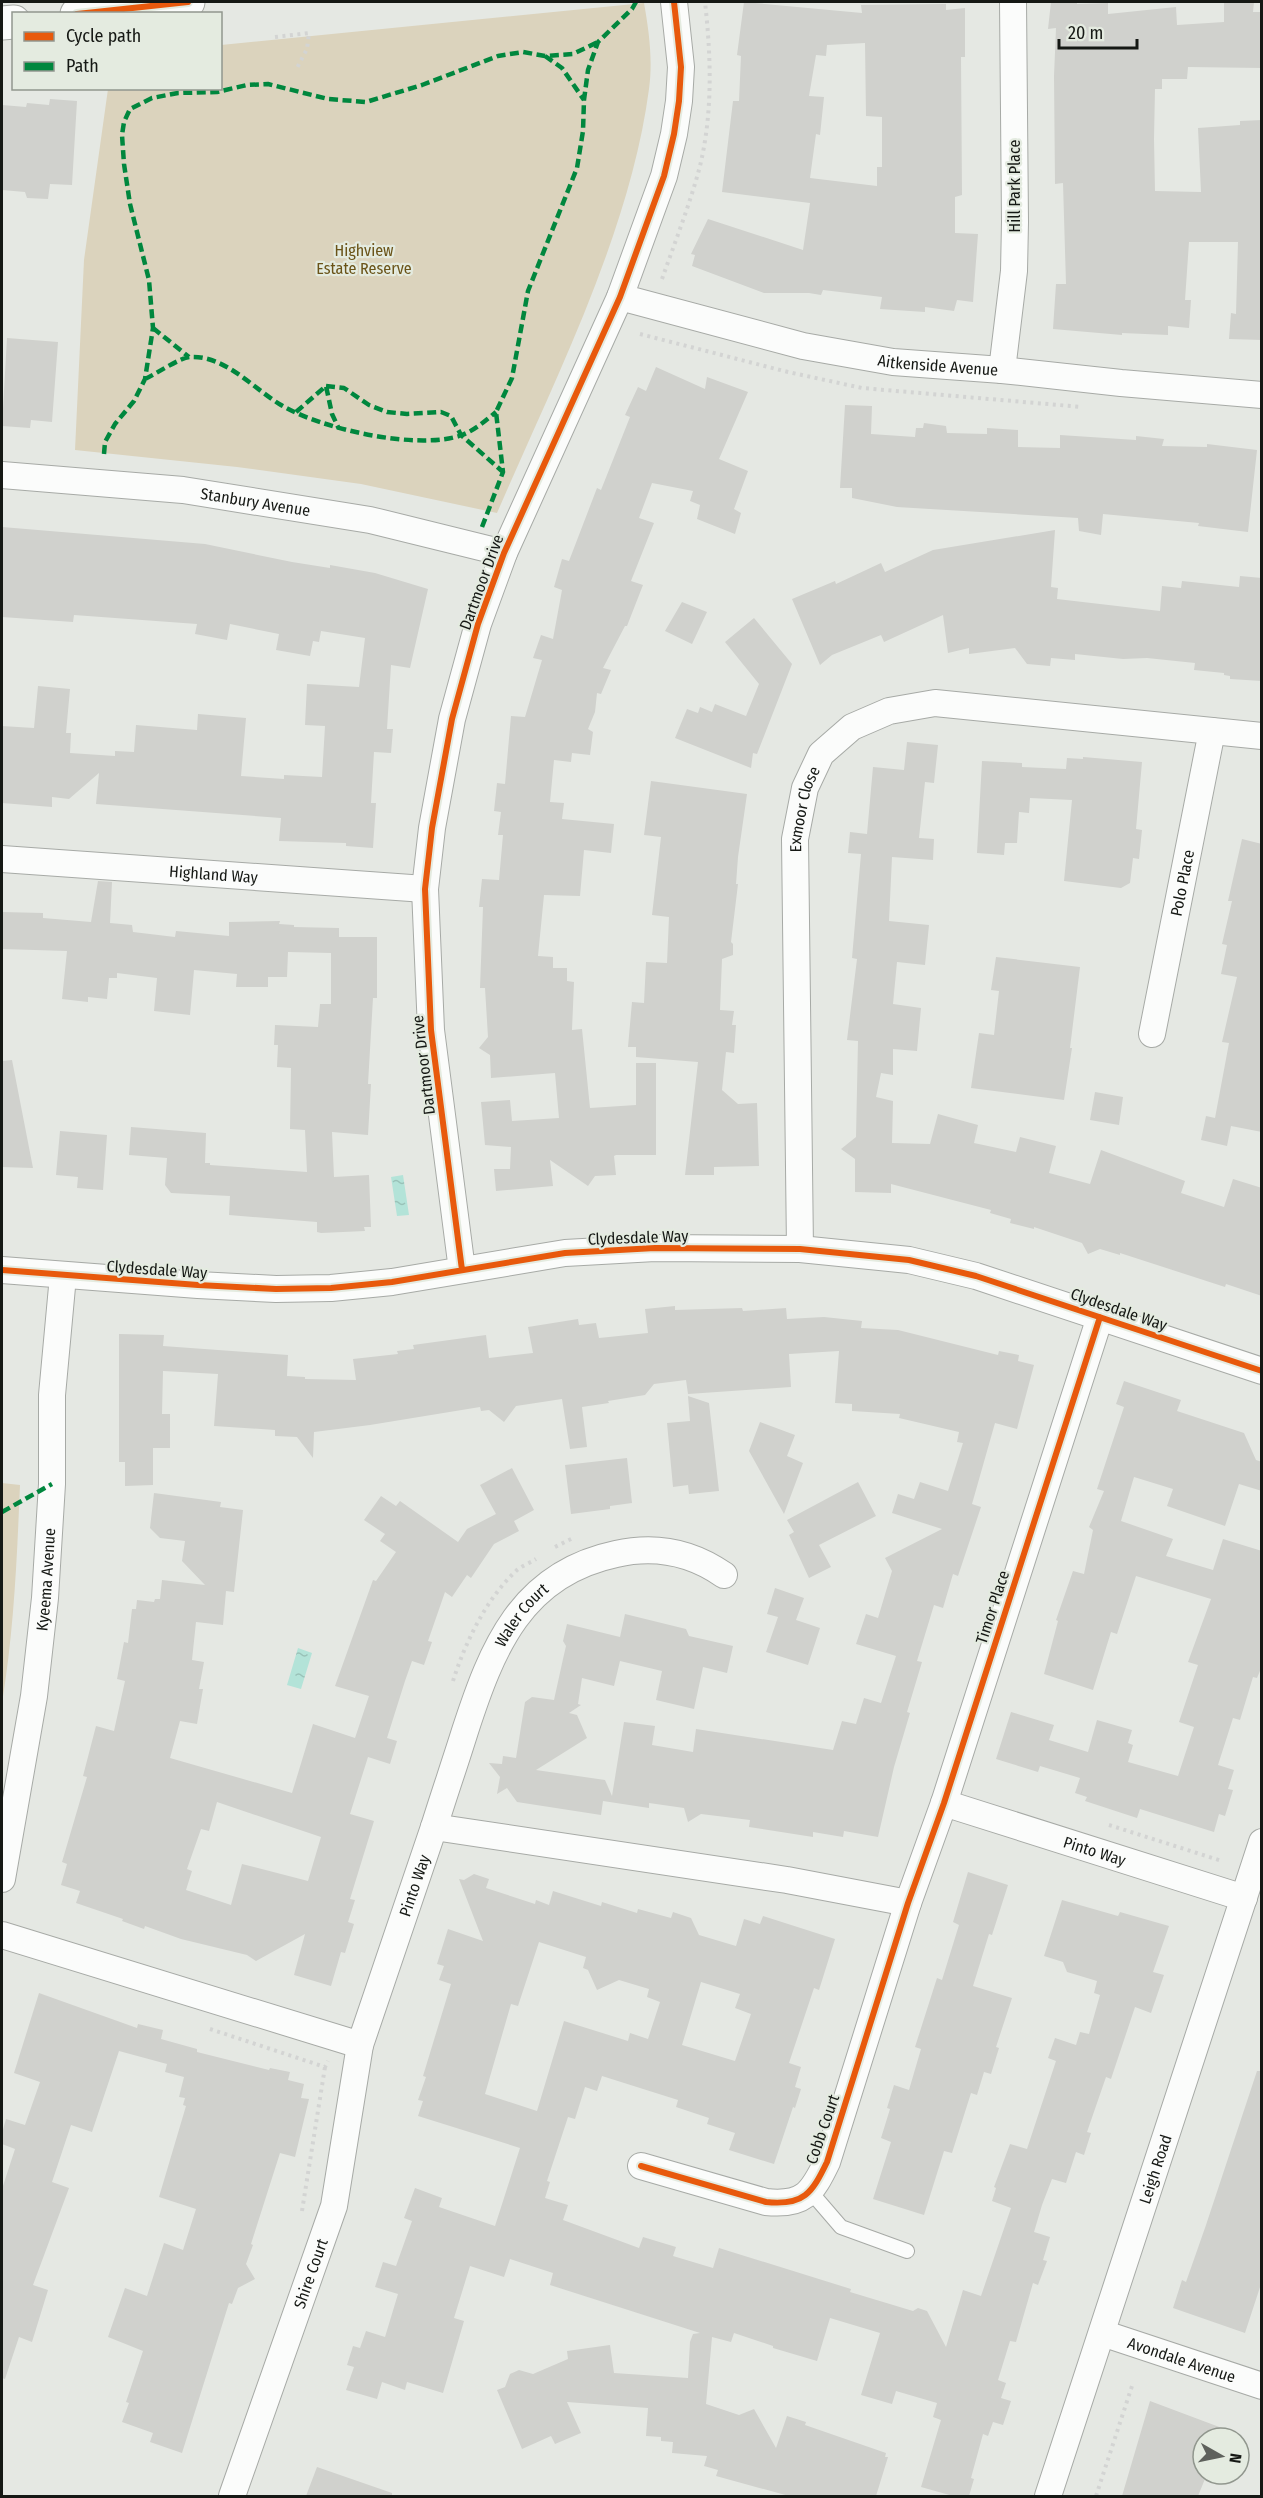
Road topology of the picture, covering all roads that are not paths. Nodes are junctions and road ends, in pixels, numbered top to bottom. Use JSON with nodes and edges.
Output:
{"nodes":[{"id":1,"x":188,"y":2,"type":"edge"},
{"id":2,"x":674,"y":2,"type":"edge"},
{"id":3,"x":1013,"y":2,"type":"edge"},
{"id":4,"x":96,"y":12,"type":"edge"},
{"id":5,"x":620,"y":297,"type":"junction"},
{"id":6,"x":1002,"y":370,"type":"junction"},
{"id":7,"x":1262,"y":395,"type":"edge"},
{"id":8,"x":2,"y":475,"type":"edge"},
{"id":9,"x":504,"y":553,"type":"junction"},
{"id":10,"x":1212,"y":731,"type":"junction"},
{"id":11,"x":1262,"y":736,"type":"edge"},
{"id":12,"x":2,"y":859,"type":"edge"},
{"id":13,"x":425,"y":889,"type":"junction"},
{"id":14,"x":1152,"y":1034,"type":"dead end"},
{"id":15,"x":800,"y":1250,"type":"junction"},
{"id":16,"x":2,"y":1270,"type":"edge"},
{"id":17,"x":462,"y":1270,"type":"junction"},
{"id":18,"x":63,"y":1276,"type":"junction"},
{"id":19,"x":1100,"y":1317,"type":"junction"},
{"id":20,"x":1262,"y":1371,"type":"edge"},
{"id":21,"x":723,"y":1575,"type":"dead end"},
{"id":22,"x":944,"y":1803,"type":"junction"},
{"id":23,"x":434,"y":1827,"type":"junction"},
{"id":24,"x":1262,"y":1842,"type":"edge"},
{"id":25,"x":2,"y":1879,"type":"edge"},
{"id":26,"x":1244,"y":1898,"type":"junction"},
{"id":27,"x":908,"y":1904,"type":"junction"},
{"id":28,"x":2,"y":1935,"type":"edge"},
{"id":29,"x":348,"y":2041,"type":"junction"},
{"id":30,"x":641,"y":2166,"type":"dead end"},
{"id":31,"x":810,"y":2191,"type":"junction"},
{"id":32,"x":907,"y":2252,"type":"dead end"},
{"id":33,"x":1102,"y":2333,"type":"junction"},
{"id":34,"x":1262,"y":2386,"type":"edge"},
{"id":35,"x":232,"y":2496,"type":"edge"},
{"id":36,"x":1048,"y":2496,"type":"edge"}],
"edges":[{"from":1,"to":4,"type":"street"},
{"from":2,"to":5,"type":"street","name":"Dartmoor Drive"},
{"from":3,"to":6,"type":"street","name":"Hill Park Place"},
{"from":5,"to":6,"type":"street","name":"Aitkenside Avenue"},
{"from":5,"to":9,"type":"street","name":"Dartmoor Drive"},
{"from":6,"to":7,"type":"street","name":"Aitkenside Avenue"},
{"from":8,"to":9,"type":"street","name":"Stanbury Avenue"},
{"from":9,"to":13,"type":"street","name":"Dartmoor Drive"},
{"from":10,"to":11,"type":"street","name":"Exmoor Close"},
{"from":10,"to":14,"type":"street","name":"Polo Place"},
{"from":10,"to":15,"type":"street","name":"Exmoor Close"},
{"from":12,"to":13,"type":"street","name":"Highland Way"},
{"from":13,"to":17,"type":"street","name":"Dartmoor Drive"},
{"from":15,"to":17,"type":"street","name":"Clydesdale Way"},
{"from":15,"to":19,"type":"street","name":"Clydesdale Way"},
{"from":16,"to":18,"type":"street","name":"Clydesdale Way"},
{"from":17,"to":18,"type":"street","name":"Clydesdale Way"},
{"from":18,"to":25,"type":"street","name":"Kyeema Avenue"},
{"from":19,"to":20,"type":"street","name":"Clydesdale Way"},
{"from":19,"to":22,"type":"street","name":"Timor Place"},
{"from":21,"to":23,"type":"street","name":"Waler Court"},
{"from":22,"to":26,"type":"street","name":"Pinto Way"},
{"from":22,"to":27,"type":"street","name":"Timor Place"},
{"from":23,"to":27,"type":"street"},
{"from":23,"to":29,"type":"street","name":"Pinto Way"},
{"from":24,"to":26,"type":"street","name":"Leigh Road"},
{"from":26,"to":33,"type":"street","name":"Leigh Road"},
{"from":27,"to":31,"type":"street","name":"Cobb Court"},
{"from":28,"to":29,"type":"street"},
{"from":29,"to":35,"type":"street","name":"Shire Court"},
{"from":30,"to":31,"type":"street"},
{"from":31,"to":32,"type":"lane"},
{"from":33,"to":34,"type":"street","name":"Avondale Avenue"},
{"from":33,"to":36,"type":"street","name":"Leigh Road"}]}
